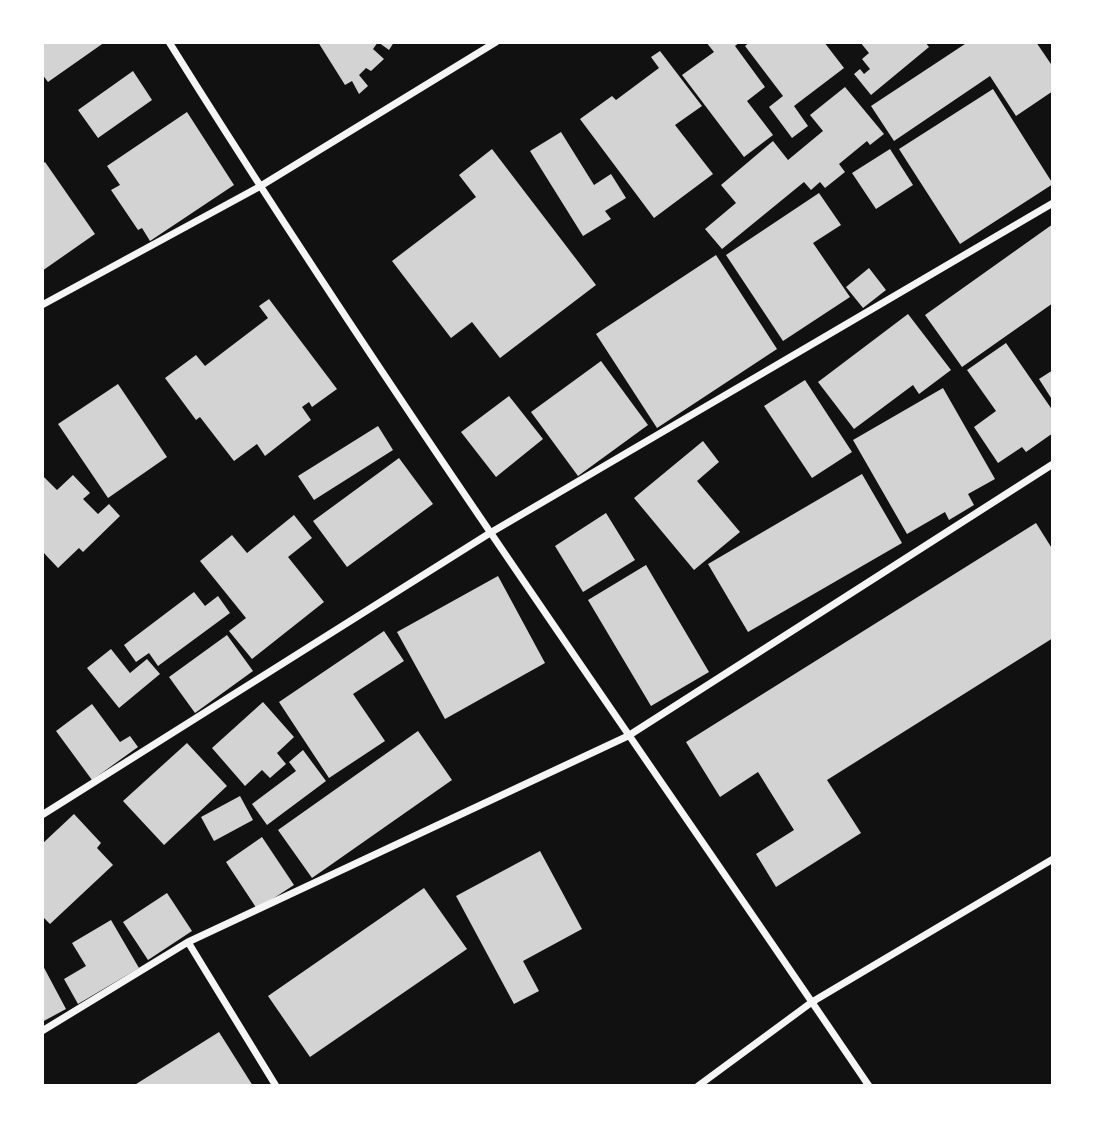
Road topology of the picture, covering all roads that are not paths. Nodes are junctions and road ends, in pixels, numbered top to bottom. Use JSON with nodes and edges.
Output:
{"nodes":[{"id":1,"x":169,"y":42,"type":"edge"},
{"id":2,"x":496,"y":42,"type":"edge"},
{"id":3,"x":259,"y":187,"type":"junction"},
{"id":4,"x":1053,"y":203,"type":"edge"},
{"id":5,"x":42,"y":305,"type":"edge"},
{"id":6,"x":1053,"y":464,"type":"edge"},
{"id":7,"x":490,"y":533,"type":"junction"},
{"id":8,"x":628,"y":736,"type":"junction"},
{"id":9,"x":42,"y":816,"type":"edge"},
{"id":10,"x":1053,"y":859,"type":"edge"},
{"id":11,"x":188,"y":942,"type":"junction"},
{"id":12,"x":812,"y":1002,"type":"junction"},
{"id":13,"x":42,"y":1031,"type":"edge"},
{"id":14,"x":276,"y":1086,"type":"edge"},
{"id":15,"x":698,"y":1086,"type":"edge"},
{"id":16,"x":869,"y":1086,"type":"edge"}],
"edges":[{"from":1,"to":3,"type":"street"},
{"from":2,"to":3,"type":"street"},
{"from":3,"to":5,"type":"street"},
{"from":3,"to":7,"type":"street"},
{"from":4,"to":7,"type":"street"},
{"from":6,"to":8,"type":"street"},
{"from":7,"to":8,"type":"street"},
{"from":7,"to":9,"type":"street"},
{"from":8,"to":11,"type":"street"},
{"from":8,"to":12,"type":"street"},
{"from":10,"to":12,"type":"street"},
{"from":11,"to":13,"type":"street"},
{"from":11,"to":14,"type":"street"},
{"from":12,"to":15,"type":"street"},
{"from":12,"to":16,"type":"street"}]}
